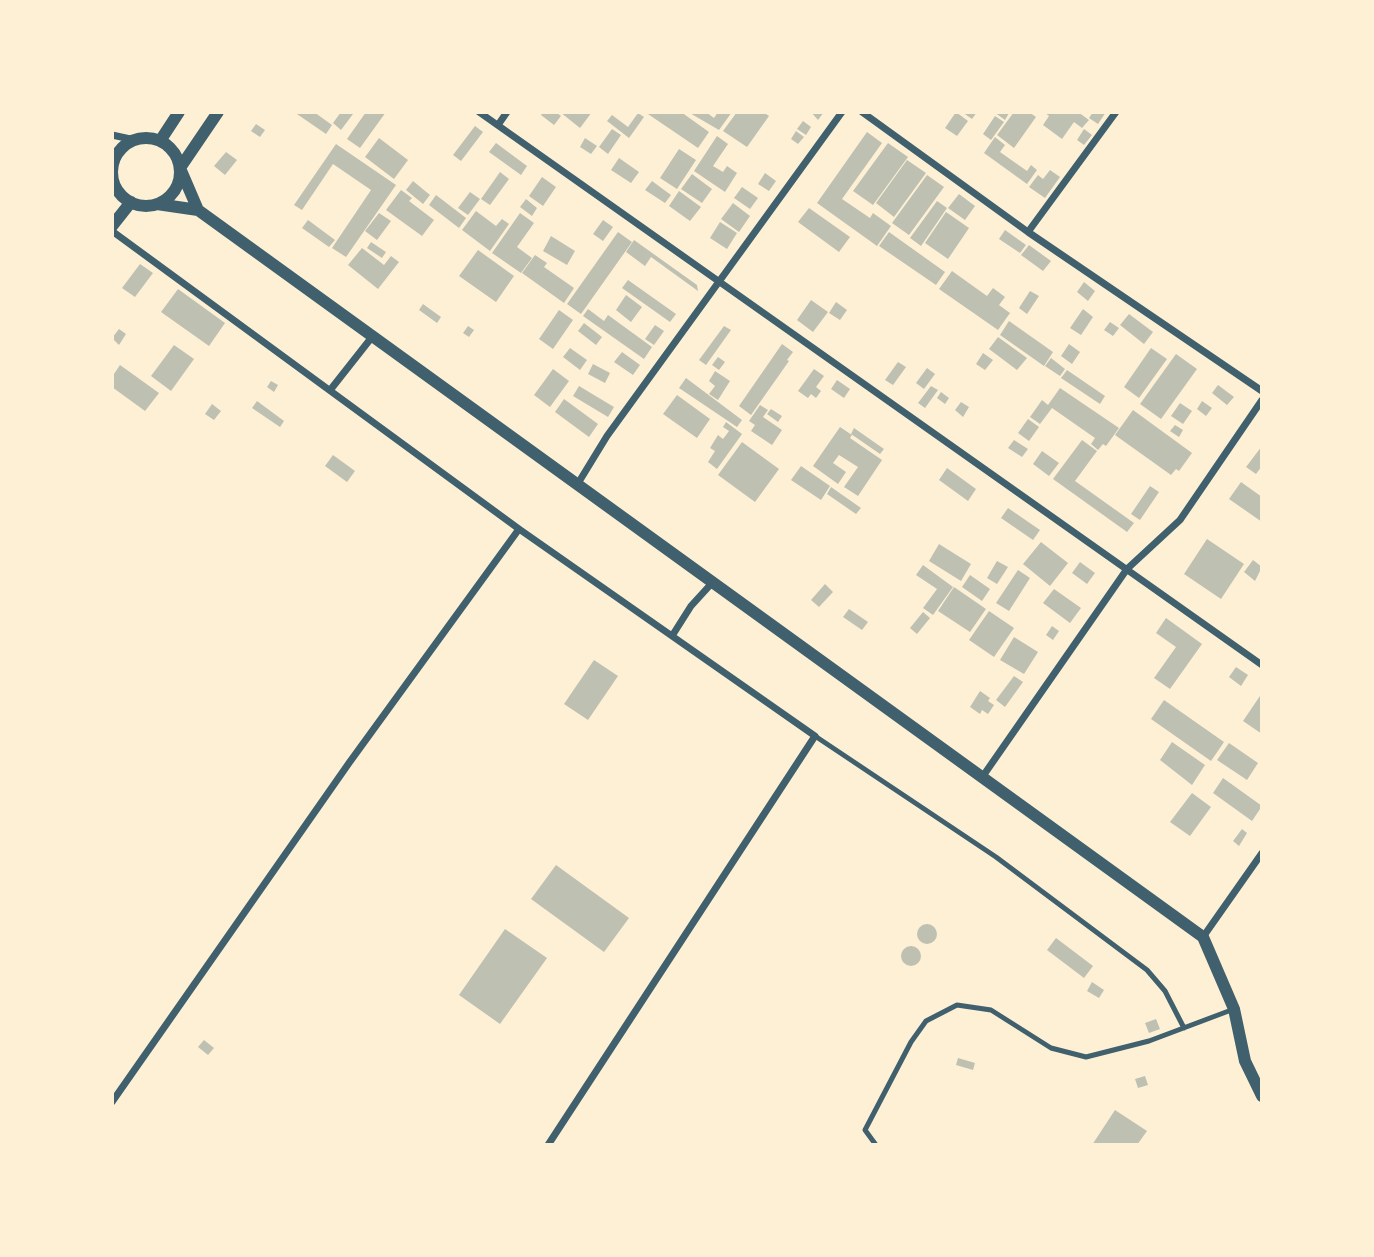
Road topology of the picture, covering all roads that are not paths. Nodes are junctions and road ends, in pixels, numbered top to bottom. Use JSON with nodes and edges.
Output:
{"nodes":[{"id":1,"x":179,"y":112,"type":"edge"},
{"id":2,"x":218,"y":112,"type":"edge"},
{"id":3,"x":479,"y":112,"type":"edge"},
{"id":4,"x":507,"y":112,"type":"edge"},
{"id":5,"x":842,"y":112,"type":"edge"},
{"id":6,"x":862,"y":112,"type":"edge"},
{"id":7,"x":1116,"y":112,"type":"edge"},
{"id":8,"x":498,"y":125,"type":"junction"},
{"id":9,"x":112,"y":135,"type":"edge"},
{"id":10,"x":135,"y":140,"type":"junction"},
{"id":11,"x":160,"y":141,"type":"junction"},
{"id":12,"x":180,"y":168,"type":"junction"},
{"id":13,"x":113,"y":180,"type":"edge"},
{"id":14,"x":131,"y":202,"type":"junction"},
{"id":15,"x":157,"y":204,"type":"junction"},
{"id":16,"x":198,"y":211,"type":"junction"},
{"id":17,"x":112,"y":229,"type":"edge"},
{"id":18,"x":1028,"y":232,"type":"junction"},
{"id":19,"x":721,"y":283,"type":"junction"},
{"id":20,"x":372,"y":337,"type":"junction"},
{"id":21,"x":331,"y":389,"type":"junction"},
{"id":22,"x":1262,"y":391,"type":"edge"},
{"id":23,"x":1262,"y":400,"type":"edge"},
{"id":24,"x":576,"y":486,"type":"junction"},
{"id":25,"x":519,"y":529,"type":"junction"},
{"id":26,"x":1127,"y":569,"type":"junction"},
{"id":27,"x":712,"y":583,"type":"junction"},
{"id":28,"x":672,"y":636,"type":"junction"},
{"id":29,"x":1262,"y":665,"type":"edge"},
{"id":30,"x":815,"y":736,"type":"junction"},
{"id":31,"x":983,"y":776,"type":"junction"},
{"id":32,"x":1262,"y":853,"type":"edge"},
{"id":33,"x":1203,"y":937,"type":"junction"},
{"id":34,"x":1234,"y":1009,"type":"junction"},
{"id":35,"x":1184,"y":1028,"type":"junction"},
{"id":36,"x":1262,"y":1096,"type":"edge"},
{"id":37,"x":112,"y":1102,"type":"edge"},
{"id":38,"x":548,"y":1145,"type":"edge"},
{"id":39,"x":876,"y":1145,"type":"edge"}],
"edges":[{"from":1,"to":11,"type":"street"},
{"from":2,"to":12,"type":"street"},
{"from":3,"to":8,"type":"street"},
{"from":4,"to":8,"type":"street"},
{"from":5,"to":19,"type":"street"},
{"from":6,"to":18,"type":"street"},
{"from":7,"to":18,"type":"street"},
{"from":8,"to":19,"type":"street"},
{"from":9,"to":10,"type":"street"},
{"from":10,"to":11,"type":"street"},
{"from":10,"to":13,"type":"street"},
{"from":11,"to":12,"type":"street"},
{"from":12,"to":15,"type":"street"},
{"from":12,"to":16,"type":"street"},
{"from":13,"to":14,"type":"street"},
{"from":14,"to":15,"type":"street"},
{"from":14,"to":17,"type":"street"},
{"from":15,"to":16,"type":"street"},
{"from":16,"to":20,"type":"street"},
{"from":17,"to":21,"type":"street"},
{"from":18,"to":22,"type":"street"},
{"from":19,"to":24,"type":"street"},
{"from":19,"to":26,"type":"street"},
{"from":20,"to":21,"type":"street"},
{"from":20,"to":24,"type":"street"},
{"from":21,"to":25,"type":"street"},
{"from":23,"to":26,"type":"street"},
{"from":24,"to":27,"type":"street"},
{"from":25,"to":28,"type":"street"},
{"from":25,"to":37,"type":"street"},
{"from":26,"to":29,"type":"street"},
{"from":26,"to":31,"type":"street"},
{"from":27,"to":28,"type":"street"},
{"from":27,"to":31,"type":"street"},
{"from":28,"to":30,"type":"street"},
{"from":30,"to":35,"type":"lane"},
{"from":30,"to":38,"type":"street"},
{"from":31,"to":33,"type":"street"},
{"from":32,"to":33,"type":"street"},
{"from":33,"to":34,"type":"street"},
{"from":34,"to":35,"type":"lane"},
{"from":34,"to":36,"type":"street"},
{"from":35,"to":39,"type":"lane"}]}
